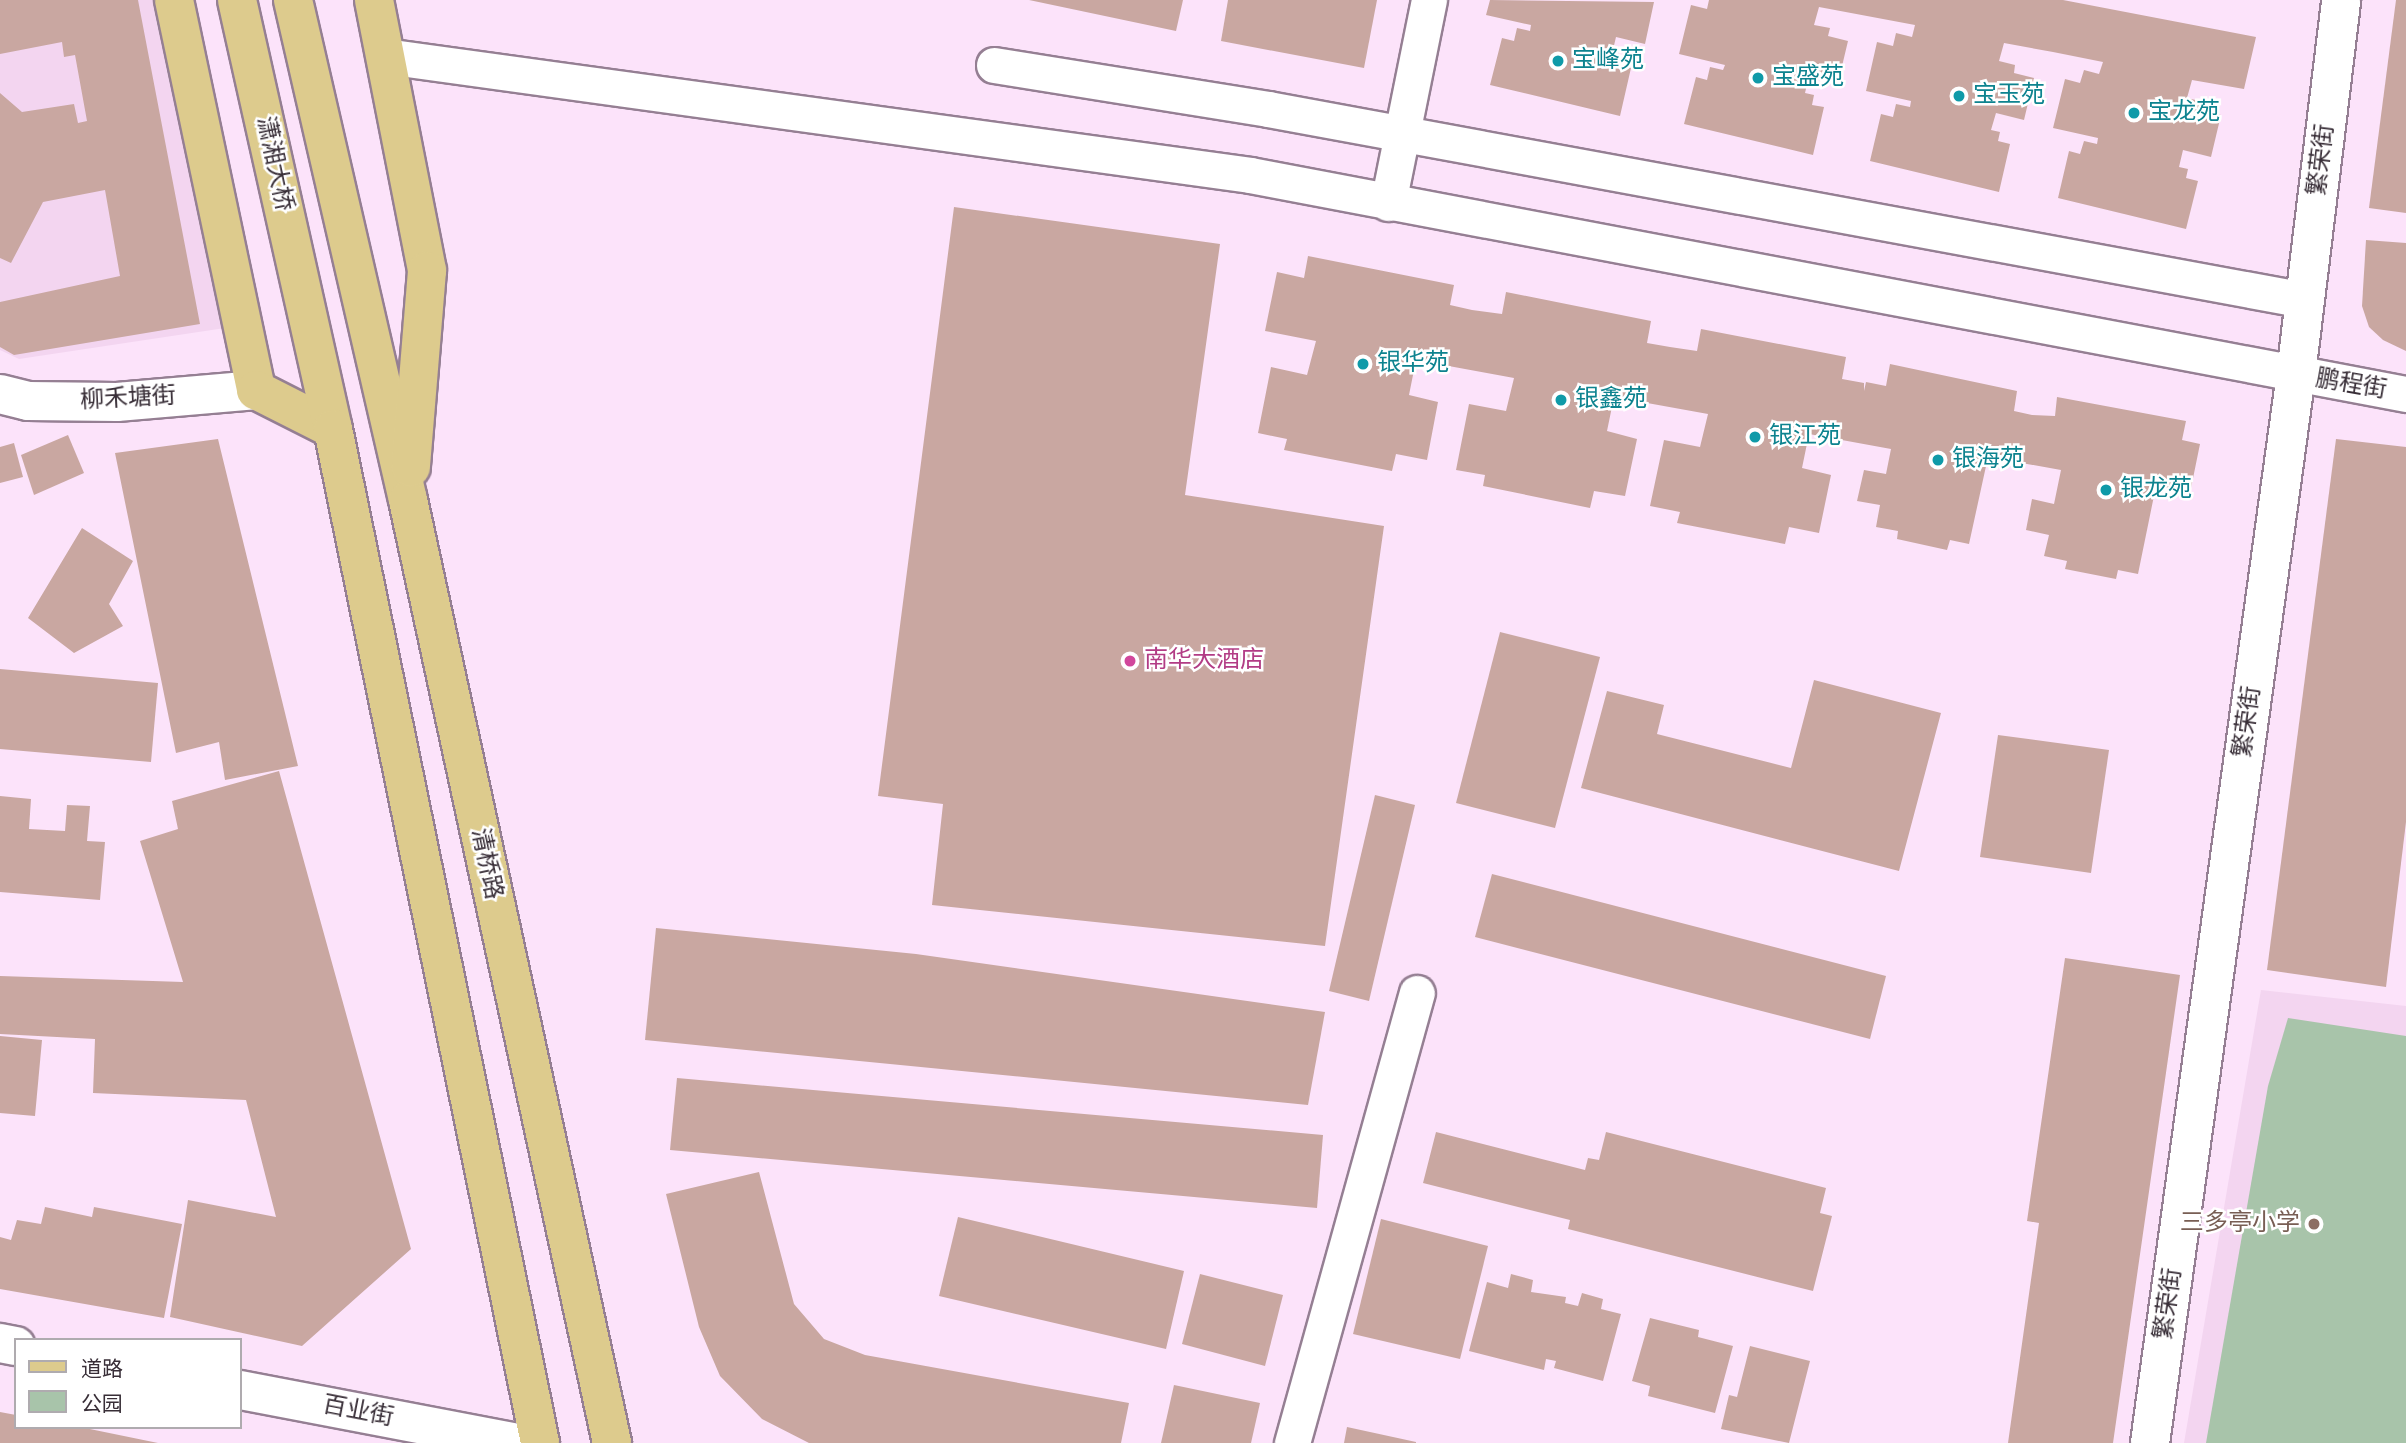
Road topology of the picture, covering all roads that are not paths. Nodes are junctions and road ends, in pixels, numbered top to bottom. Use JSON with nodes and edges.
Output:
{"nodes":[{"id":1,"x":174,"y":0,"type":"edge"},
{"id":2,"x":237,"y":0,"type":"edge"},
{"id":3,"x":293,"y":0,"type":"edge"},
{"id":4,"x":374,"y":0,"type":"edge"},
{"id":5,"x":1429,"y":0,"type":"edge"},
{"id":6,"x":2341,"y":0,"type":"edge"},
{"id":7,"x":385,"y":56,"type":"junction"},
{"id":8,"x":994,"y":65,"type":"dead end"},
{"id":9,"x":1400,"y":135,"type":"junction"},
{"id":10,"x":1388,"y":203,"type":"junction"},
{"id":11,"x":2305,"y":300,"type":"junction"},
{"id":12,"x":2296,"y":374,"type":"junction"},
{"id":13,"x":256,"y":390,"type":"junction"},
{"id":14,"x":0,"y":394,"type":"edge"},
{"id":15,"x":2406,"y":394,"type":"edge"},
{"id":16,"x":333,"y":429,"type":"junction"},
{"id":17,"x":408,"y":500,"type":"junction"},
{"id":18,"x":1417,"y":993,"type":"dead end"},
{"id":19,"x":242,"y":1390,"type":"edge"},
{"id":20,"x":517,"y":1443,"type":"edge"},
{"id":21,"x":540,"y":1443,"type":"edge"},
{"id":22,"x":612,"y":1443,"type":"edge"},
{"id":23,"x":1292,"y":1443,"type":"edge"},
{"id":24,"x":2150,"y":1443,"type":"edge"}],
"edges":[{"from":1,"to":13,"type":"main road"},
{"from":2,"to":16,"type":"main road","name":"潇湘大桥"},
{"from":3,"to":17,"type":"main road","name":"清桥路"},
{"from":4,"to":7,"type":"main road"},
{"from":5,"to":9,"type":"street"},
{"from":6,"to":11,"type":"street","name":"繁荣街"},
{"from":7,"to":10,"type":"street","name":"鹏程街"},
{"from":7,"to":17,"type":"main road"},
{"from":8,"to":9,"type":"street"},
{"from":9,"to":10,"type":"street"},
{"from":9,"to":11,"type":"street"},
{"from":10,"to":12,"type":"street","name":"鹏程街"},
{"from":11,"to":12,"type":"street","name":"繁荣街"},
{"from":12,"to":15,"type":"street","name":"鹏程街"},
{"from":12,"to":24,"type":"street","name":"繁荣街"},
{"from":13,"to":14,"type":"street","name":"柳禾塘街"},
{"from":13,"to":16,"type":"main road"},
{"from":16,"to":21,"type":"main road"},
{"from":17,"to":22,"type":"main road","name":"清桥路"},
{"from":18,"to":23,"type":"street"},
{"from":19,"to":20,"type":"street","name":"百业街"}]}
